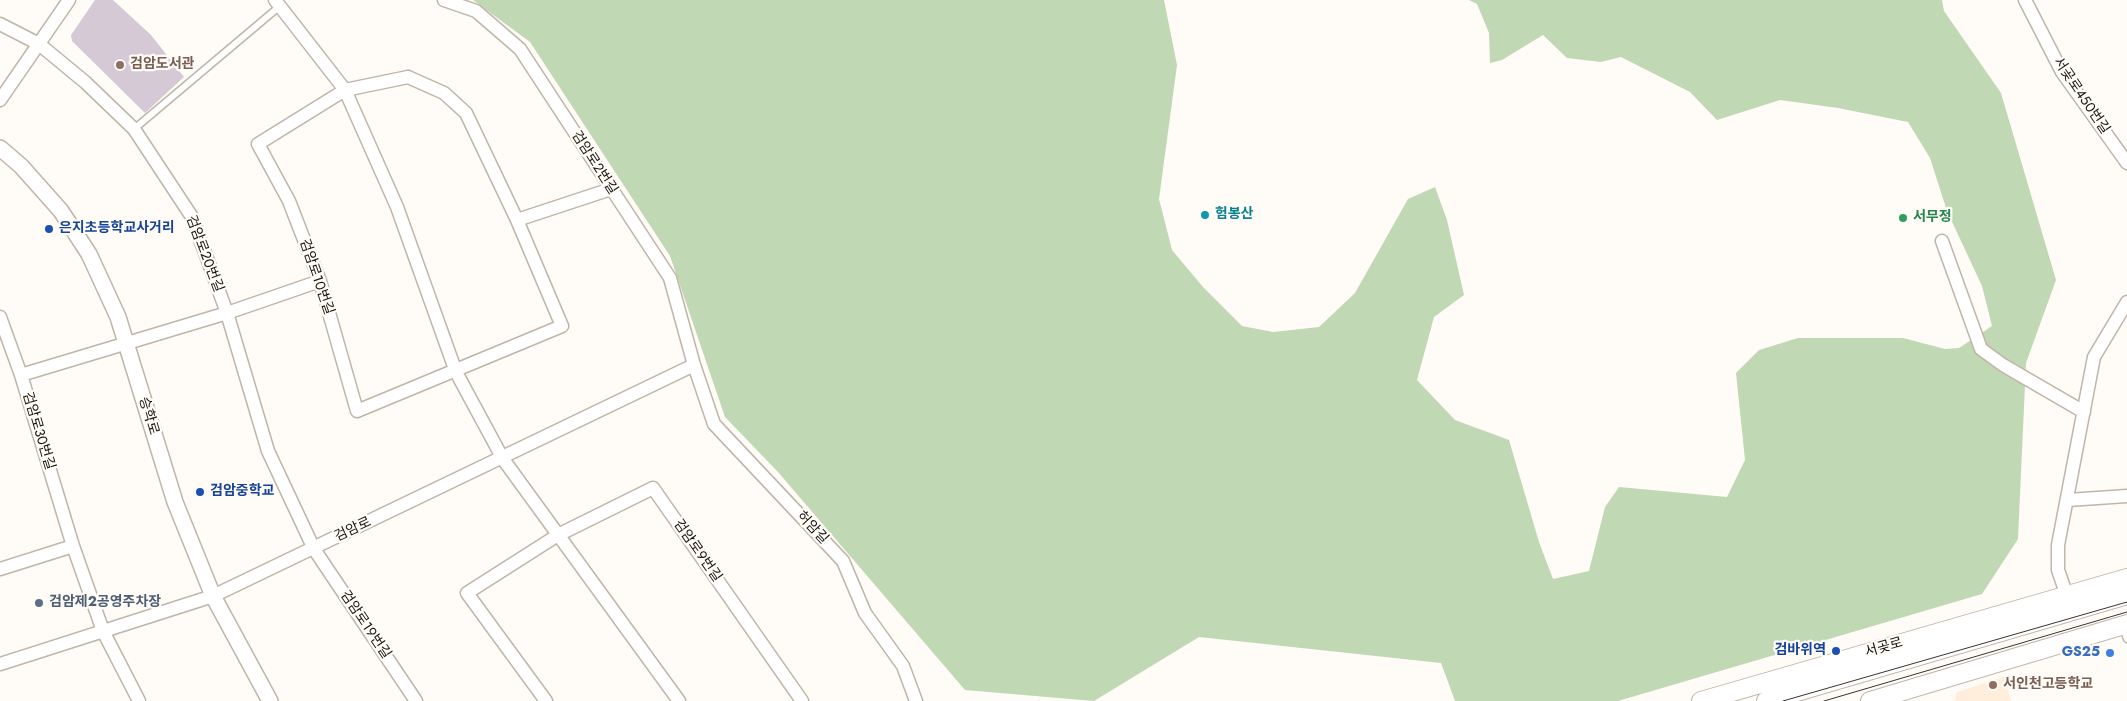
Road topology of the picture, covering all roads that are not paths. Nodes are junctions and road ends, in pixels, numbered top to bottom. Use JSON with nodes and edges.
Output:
{"nodes":[{"id":1,"x":69,"y":0,"type":"edge"},
{"id":2,"x":444,"y":0,"type":"edge"},
{"id":3,"x":2025,"y":0,"type":"edge"},
{"id":4,"x":281,"y":2,"type":"edge"},
{"id":5,"x":0,"y":24,"type":"edge"},
{"id":6,"x":39,"y":44,"type":"junction"},
{"id":7,"x":345,"y":90,"type":"junction"},
{"id":8,"x":0,"y":100,"type":"edge"},
{"id":9,"x":134,"y":129,"type":"junction"},
{"id":10,"x":0,"y":148,"type":"edge"},
{"id":11,"x":2127,"y":163,"type":"edge"},
{"id":12,"x":611,"y":189,"type":"junction"},
{"id":13,"x":517,"y":220,"type":"junction"},
{"id":14,"x":1942,"y":241,"type":"dead end"},
{"id":15,"x":320,"y":280,"type":"junction"},
{"id":16,"x":2127,"y":302,"type":"edge"},
{"id":17,"x":227,"y":314,"type":"junction"},
{"id":18,"x":0,"y":317,"type":"edge"},
{"id":19,"x":126,"y":343,"type":"junction"},
{"id":20,"x":694,"y":365,"type":"junction"},
{"id":21,"x":456,"y":372,"type":"junction"},
{"id":22,"x":21,"y":375,"type":"junction"},
{"id":23,"x":2084,"y":412,"type":"junction"},
{"id":24,"x":503,"y":459,"type":"junction"},
{"id":25,"x":2127,"y":496,"type":"edge"},
{"id":26,"x":2068,"y":500,"type":"junction"},
{"id":27,"x":558,"y":535,"type":"junction"},
{"id":28,"x":73,"y":546,"type":"junction"},
{"id":29,"x":314,"y":549,"type":"junction"},
{"id":30,"x":0,"y":569,"type":"edge"},
{"id":31,"x":2127,"y":578,"type":"edge"},
{"id":32,"x":2127,"y":595,"type":"edge"},
{"id":33,"x":213,"y":596,"type":"junction"},
{"id":34,"x":2067,"y":596,"type":"junction"},
{"id":35,"x":2126,"y":629,"type":"edge"},
{"id":36,"x":103,"y":631,"type":"junction"},
{"id":37,"x":0,"y":664,"type":"edge"},
{"id":38,"x":139,"y":701,"type":"edge"},
{"id":39,"x":270,"y":701,"type":"edge"},
{"id":40,"x":416,"y":701,"type":"edge"},
{"id":41,"x":546,"y":701,"type":"edge"},
{"id":42,"x":680,"y":701,"type":"edge"},
{"id":43,"x":802,"y":701,"type":"edge"},
{"id":44,"x":916,"y":701,"type":"edge"},
{"id":45,"x":1700,"y":701,"type":"edge"},
{"id":46,"x":1766,"y":701,"type":"edge"},
{"id":47,"x":1870,"y":701,"type":"edge"}],
"edges":[{"from":1,"to":6,"type":"street"},
{"from":2,"to":12,"type":"street","name":"검암로2번길"},
{"from":3,"to":11,"type":"street","name":"서곶로450번길"},
{"from":4,"to":7,"type":"street"},
{"from":4,"to":9,"type":"lane"},
{"from":5,"to":6,"type":"street","name":"검암로20번길"},
{"from":6,"to":8,"type":"street"},
{"from":6,"to":9,"type":"street","name":"검암로20번길"},
{"from":7,"to":13,"type":"street","name":"검암로10번길"},
{"from":7,"to":15,"type":"street","name":"검암로10번길"},
{"from":7,"to":21,"type":"street"},
{"from":9,"to":17,"type":"street","name":"검암로20번길"},
{"from":10,"to":19,"type":"street","name":"승학로"},
{"from":12,"to":13,"type":"street"},
{"from":12,"to":20,"type":"street","name":"검암로2번길"},
{"from":13,"to":21,"type":"street","name":"검암로10번길"},
{"from":14,"to":23,"type":"street"},
{"from":15,"to":17,"type":"street"},
{"from":15,"to":21,"type":"street","name":"검암로10번길"},
{"from":16,"to":23,"type":"street"},
{"from":17,"to":19,"type":"street"},
{"from":17,"to":29,"type":"street","name":"검암로20번길"},
{"from":18,"to":22,"type":"street","name":"검암로30번길"},
{"from":19,"to":22,"type":"street"},
{"from":19,"to":33,"type":"street","name":"승학로"},
{"from":20,"to":24,"type":"street","name":"검암로"},
{"from":20,"to":44,"type":"street","name":"허암길"},
{"from":21,"to":24,"type":"street"},
{"from":22,"to":28,"type":"street","name":"검암로30번길"},
{"from":23,"to":26,"type":"street"},
{"from":24,"to":27,"type":"street"},
{"from":24,"to":29,"type":"street","name":"검암로"},
{"from":25,"to":26,"type":"street"},
{"from":26,"to":34,"type":"street"},
{"from":27,"to":41,"type":"street","name":"검암로9번길"},
{"from":27,"to":42,"type":"street"},
{"from":27,"to":43,"type":"street","name":"검암로9번길"},
{"from":28,"to":30,"type":"street"},
{"from":28,"to":36,"type":"street","name":"검암로30번길"},
{"from":29,"to":33,"type":"street","name":"검암로"},
{"from":29,"to":40,"type":"street","name":"검암로19번길"},
{"from":31,"to":34,"type":"main road","name":"서곶로"},
{"from":32,"to":46,"type":"main road","name":"서곶로"},
{"from":33,"to":36,"type":"street","name":"검암로"},
{"from":33,"to":39,"type":"street","name":"승학로"},
{"from":34,"to":45,"type":"main road","name":"서곶로"},
{"from":35,"to":47,"type":"main road"},
{"from":36,"to":37,"type":"street","name":"검암로"},
{"from":36,"to":38,"type":"street","name":"검암로30번길"}]}
